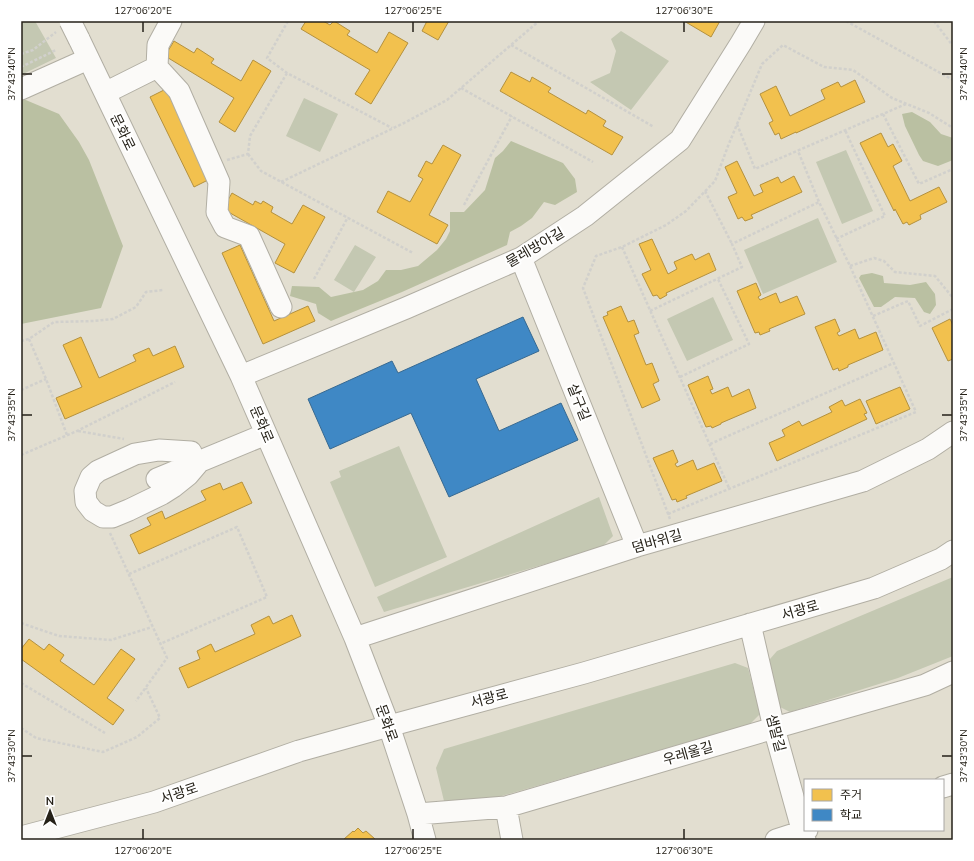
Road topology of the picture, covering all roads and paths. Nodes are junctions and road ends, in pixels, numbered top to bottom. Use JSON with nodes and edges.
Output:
{"nodes":[{"id":1,"x":171,"y":21,"type":"edge"},
{"id":2,"x":288,"y":21,"type":"edge"},
{"id":3,"x":538,"y":21,"type":"edge"},
{"id":4,"x":754,"y":21,"type":"edge"},
{"id":5,"x":846,"y":21,"type":"edge"},
{"id":6,"x":934,"y":21,"type":"edge"},
{"id":7,"x":69,"y":30,"type":"edge"},
{"id":8,"x":511,"y":45,"type":"junction"},
{"id":9,"x":953,"y":46,"type":"edge"},
{"id":10,"x":56,"y":50,"type":"dead end"},
{"id":11,"x":21,"y":54,"type":"edge"},
{"id":12,"x":88,"y":59,"type":"junction"},
{"id":13,"x":21,"y":67,"type":"edge"},
{"id":14,"x":157,"y":68,"type":"junction"},
{"id":15,"x":287,"y":73,"type":"junction"},
{"id":16,"x":953,"y":80,"type":"edge"},
{"id":17,"x":461,"y":88,"type":"junction"},
{"id":18,"x":21,"y":89,"type":"edge"},
{"id":19,"x":105,"y":93,"type":"junction"},
{"id":20,"x":907,"y":104,"type":"junction"},
{"id":21,"x":883,"y":114,"type":"junction"},
{"id":22,"x":512,"y":116,"type":"junction"},
{"id":23,"x":737,"y":124,"type":"junction"},
{"id":24,"x":654,"y":127,"type":"dead end"},
{"id":25,"x":393,"y":128,"type":"junction"},
{"id":26,"x":953,"y":128,"type":"edge"},
{"id":27,"x":845,"y":130,"type":"junction"},
{"id":28,"x":798,"y":151,"type":"junction"},
{"id":29,"x":248,"y":154,"type":"junction"},
{"id":30,"x":593,"y":162,"type":"dead end"},
{"id":31,"x":211,"y":165,"type":"junction"},
{"id":32,"x":953,"y":169,"type":"edge"},
{"id":33,"x":281,"y":182,"type":"junction"},
{"id":34,"x":705,"y":191,"type":"junction"},
{"id":35,"x":819,"y":202,"type":"junction"},
{"id":36,"x":464,"y":205,"type":"dead end"},
{"id":37,"x":348,"y":217,"type":"junction"},
{"id":38,"x":836,"y":239,"type":"junction"},
{"id":39,"x":732,"y":244,"type":"junction"},
{"id":40,"x":622,"y":247,"type":"junction"},
{"id":41,"x":413,"y":252,"type":"dead end"},
{"id":42,"x":521,"y":258,"type":"junction"},
{"id":43,"x":850,"y":266,"type":"junction"},
{"id":44,"x":314,"y":279,"type":"dead end"},
{"id":45,"x":718,"y":279,"type":"junction"},
{"id":46,"x":162,"y":290,"type":"dead end"},
{"id":47,"x":953,"y":298,"type":"edge"},
{"id":48,"x":281,"y":308,"type":"dead end"},
{"id":49,"x":953,"y":309,"type":"edge"},
{"id":50,"x":650,"y":311,"type":"junction"},
{"id":51,"x":873,"y":316,"type":"junction"},
{"id":52,"x":29,"y":339,"type":"junction"},
{"id":53,"x":21,"y":341,"type":"edge"},
{"id":54,"x":894,"y":363,"type":"junction"},
{"id":55,"x":241,"y":376,"type":"junction"},
{"id":56,"x":680,"y":377,"type":"junction"},
{"id":57,"x":46,"y":379,"type":"junction"},
{"id":58,"x":175,"y":382,"type":"dead end"},
{"id":59,"x":21,"y":390,"type":"edge"},
{"id":60,"x":263,"y":428,"type":"junction"},
{"id":61,"x":77,"y":431,"type":"junction"},
{"id":62,"x":953,"y":432,"type":"edge"},
{"id":63,"x":67,"y":435,"type":"junction"},
{"id":64,"x":710,"y":444,"type":"junction"},
{"id":65,"x":21,"y":455,"type":"edge"},
{"id":66,"x":195,"y":457,"type":"junction"},
{"id":67,"x":154,"y":467,"type":"junction"},
{"id":68,"x":730,"y":488,"type":"junction"},
{"id":69,"x":668,"y":514,"type":"junction"},
{"id":70,"x":103,"y":517,"type":"junction"},
{"id":71,"x":676,"y":535,"type":"junction"},
{"id":72,"x":637,"y":546,"type":"junction"},
{"id":73,"x":953,"y":551,"type":"edge"},
{"id":74,"x":129,"y":574,"type":"junction"},
{"id":75,"x":21,"y":623,"type":"edge"},
{"id":76,"x":750,"y":624,"type":"junction"},
{"id":77,"x":152,"y":627,"type":"junction"},
{"id":78,"x":355,"y":638,"type":"junction"},
{"id":79,"x":160,"y":644,"type":"junction"},
{"id":80,"x":953,"y":672,"type":"edge"},
{"id":81,"x":21,"y":683,"type":"edge"},
{"id":82,"x":146,"y":687,"type":"junction"},
{"id":83,"x":136,"y":701,"type":"dead end"},
{"id":84,"x":389,"y":726,"type":"junction"},
{"id":85,"x":21,"y":728,"type":"edge"},
{"id":86,"x":774,"y":728,"type":"junction"},
{"id":87,"x":105,"y":733,"type":"dead end"},
{"id":88,"x":506,"y":807,"type":"junction"},
{"id":89,"x":418,"y":814,"type":"junction"},
{"id":90,"x":804,"y":831,"type":"edge"},
{"id":91,"x":805,"y":834,"type":"edge"},
{"id":92,"x":21,"y":837,"type":"edge"},
{"id":93,"x":425,"y":840,"type":"edge"},
{"id":94,"x":512,"y":840,"type":"edge"},
{"id":95,"x":776,"y":840,"type":"edge"}],
"edges":[{"from":1,"to":14,"type":"street"},
{"from":2,"to":15,"type":"path"},
{"from":3,"to":8,"type":"path"},
{"from":4,"to":42,"type":"street","name":"물레방아길"},
{"from":5,"to":16,"type":"path"},
{"from":6,"to":9,"type":"path"},
{"from":7,"to":11,"type":"path"},
{"from":7,"to":12,"type":"street","name":"문화로"},
{"from":8,"to":17,"type":"path"},
{"from":8,"to":24,"type":"path"},
{"from":10,"to":13,"type":"path"},
{"from":12,"to":18,"type":"street"},
{"from":12,"to":19,"type":"street","name":"문화로"},
{"from":14,"to":19,"type":"street"},
{"from":14,"to":31,"type":"street"},
{"from":15,"to":25,"type":"path"},
{"from":15,"to":29,"type":"path"},
{"from":17,"to":22,"type":"path"},
{"from":17,"to":25,"type":"path"},
{"from":19,"to":55,"type":"street","name":"문화로"},
{"from":20,"to":21,"type":"path"},
{"from":20,"to":23,"type":"path"},
{"from":20,"to":26,"type":"path"},
{"from":21,"to":27,"type":"path"},
{"from":21,"to":32,"type":"path"},
{"from":22,"to":30,"type":"path"},
{"from":22,"to":36,"type":"path"},
{"from":23,"to":28,"type":"path"},
{"from":23,"to":34,"type":"path"},
{"from":25,"to":33,"type":"path"},
{"from":27,"to":28,"type":"path"},
{"from":27,"to":38,"type":"path"},
{"from":28,"to":35,"type":"path"},
{"from":29,"to":31,"type":"path"},
{"from":29,"to":33,"type":"path"},
{"from":31,"to":48,"type":"street"},
{"from":33,"to":37,"type":"path"},
{"from":34,"to":39,"type":"path"},
{"from":34,"to":40,"type":"path"},
{"from":35,"to":38,"type":"path"},
{"from":35,"to":39,"type":"path"},
{"from":37,"to":41,"type":"path"},
{"from":37,"to":44,"type":"path"},
{"from":38,"to":43,"type":"path"},
{"from":39,"to":45,"type":"path"},
{"from":40,"to":50,"type":"path"},
{"from":40,"to":69,"type":"path"},
{"from":42,"to":55,"type":"street","name":"물레방아길"},
{"from":42,"to":72,"type":"street","name":"살구길"},
{"from":43,"to":47,"type":"path"},
{"from":43,"to":51,"type":"path"},
{"from":45,"to":50,"type":"path"},
{"from":45,"to":56,"type":"path"},
{"from":46,"to":52,"type":"path"},
{"from":49,"to":51,"type":"path"},
{"from":50,"to":56,"type":"path"},
{"from":51,"to":54,"type":"path"},
{"from":52,"to":53,"type":"path"},
{"from":52,"to":57,"type":"path"},
{"from":54,"to":64,"type":"path"},
{"from":54,"to":68,"type":"path"},
{"from":55,"to":60,"type":"street","name":"문화로"},
{"from":56,"to":64,"type":"path"},
{"from":57,"to":59,"type":"path"},
{"from":57,"to":63,"type":"path"},
{"from":58,"to":61,"type":"path"},
{"from":60,"to":66,"type":"street"},
{"from":60,"to":78,"type":"street","name":"문화로"},
{"from":61,"to":63,"type":"path"},
{"from":61,"to":67,"type":"path"},
{"from":62,"to":71,"type":"street","name":"덤바위길"},
{"from":63,"to":65,"type":"path"},
{"from":64,"to":68,"type":"path"},
{"from":66,"to":67,"type":"street"},
{"from":66,"to":67,"type":"street"},
{"from":66,"to":70,"type":"street"},
{"from":67,"to":70,"type":"street"},
{"from":68,"to":69,"type":"path"},
{"from":69,"to":71,"type":"path"},
{"from":70,"to":74,"type":"path"},
{"from":71,"to":72,"type":"street","name":"덤바위길"},
{"from":72,"to":78,"type":"street","name":"덤바위길"},
{"from":73,"to":76,"type":"street","name":"서광로"},
{"from":74,"to":77,"type":"path"},
{"from":74,"to":79,"type":"path"},
{"from":75,"to":77,"type":"path"},
{"from":76,"to":84,"type":"street","name":"서광로"},
{"from":76,"to":86,"type":"street","name":"샘말길"},
{"from":77,"to":79,"type":"path"},
{"from":78,"to":84,"type":"street","name":"문화로"},
{"from":79,"to":82,"type":"path"},
{"from":80,"to":86,"type":"street","name":"우레울길"},
{"from":81,"to":87,"type":"path"},
{"from":82,"to":83,"type":"path"},
{"from":82,"to":85,"type":"path"},
{"from":84,"to":89,"type":"street","name":"문화로"},
{"from":84,"to":92,"type":"street","name":"서광로"},
{"from":86,"to":88,"type":"street","name":"우레울길"},
{"from":86,"to":90,"type":"street","name":"샘말길"},
{"from":88,"to":89,"type":"street","name":"우레울길"},
{"from":88,"to":94,"type":"street"},
{"from":89,"to":93,"type":"street","name":"문화로"},
{"from":91,"to":95,"type":"street"}]}
